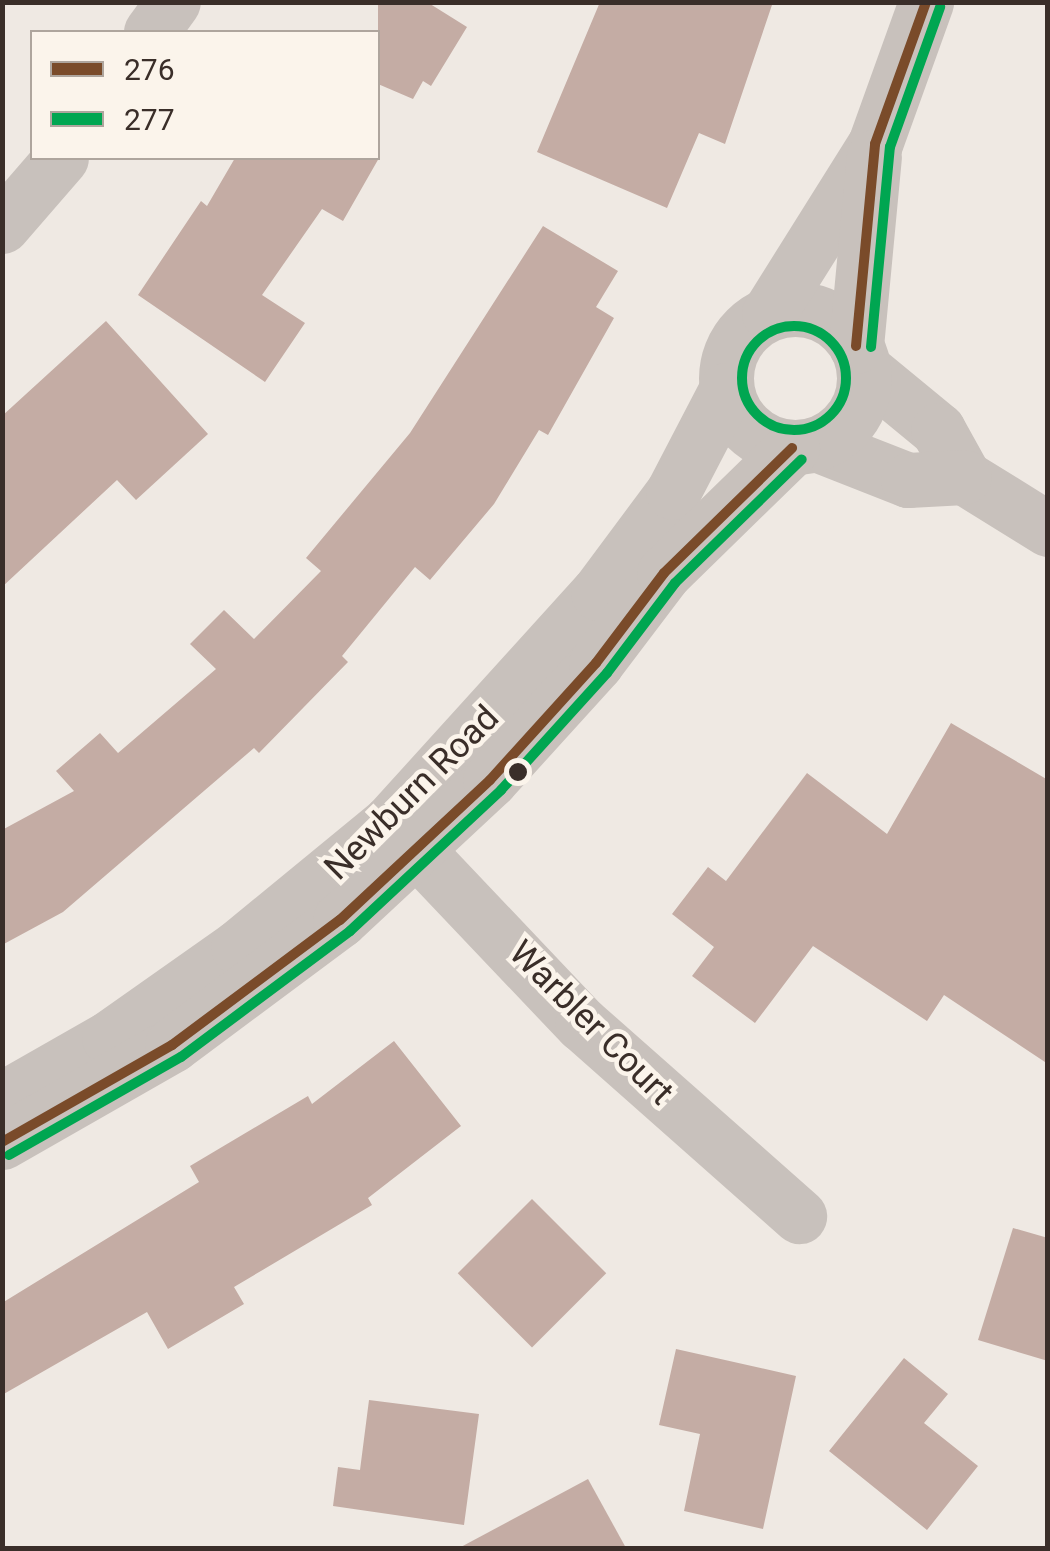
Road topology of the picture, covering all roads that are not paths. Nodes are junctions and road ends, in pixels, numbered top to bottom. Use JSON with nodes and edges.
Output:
{"nodes":[{"id":1,"x":173,"y":2,"type":"edge"},
{"id":2,"x":926,"y":2,"type":"edge"},
{"id":3,"x":152,"y":30,"type":"edge"},
{"id":4,"x":875,"y":144,"type":"junction"},
{"id":5,"x":59,"y":160,"type":"edge"},
{"id":6,"x":2,"y":226,"type":"edge"},
{"id":7,"x":769,"y":313,"type":"junction"},
{"id":8,"x":860,"y":358,"type":"junction"},
{"id":9,"x":726,"y":390,"type":"junction"},
{"id":10,"x":804,"y":446,"type":"junction"},
{"id":11,"x":964,"y":477,"type":"junction"},
{"id":12,"x":1048,"y":528,"type":"edge"},
{"id":13,"x":404,"y":836,"type":"junction"},
{"id":14,"x":2,"y":1099,"type":"edge"},
{"id":15,"x":2,"y":1142,"type":"edge"},
{"id":16,"x":799,"y":1216,"type":"dead end"}],
"edges":[{"from":1,"to":3,"type":"street"},
{"from":2,"to":4,"type":"street"},
{"from":4,"to":7,"type":"street"},
{"from":4,"to":8,"type":"street"},
{"from":5,"to":6,"type":"street"},
{"from":7,"to":8,"type":"street"},
{"from":7,"to":9,"type":"street"},
{"from":8,"to":10,"type":"street"},
{"from":8,"to":11,"type":"street"},
{"from":9,"to":10,"type":"street"},
{"from":9,"to":13,"type":"street","name":"Newburn Road"},
{"from":10,"to":11,"type":"street"},
{"from":10,"to":13,"type":"street","name":"Newburn Road"},
{"from":11,"to":12,"type":"street"},
{"from":13,"to":14,"type":"street","name":"Newburn Road"},
{"from":13,"to":15,"type":"street","name":"Newburn Road"},
{"from":13,"to":16,"type":"street","name":"Warbler Court"}]}
